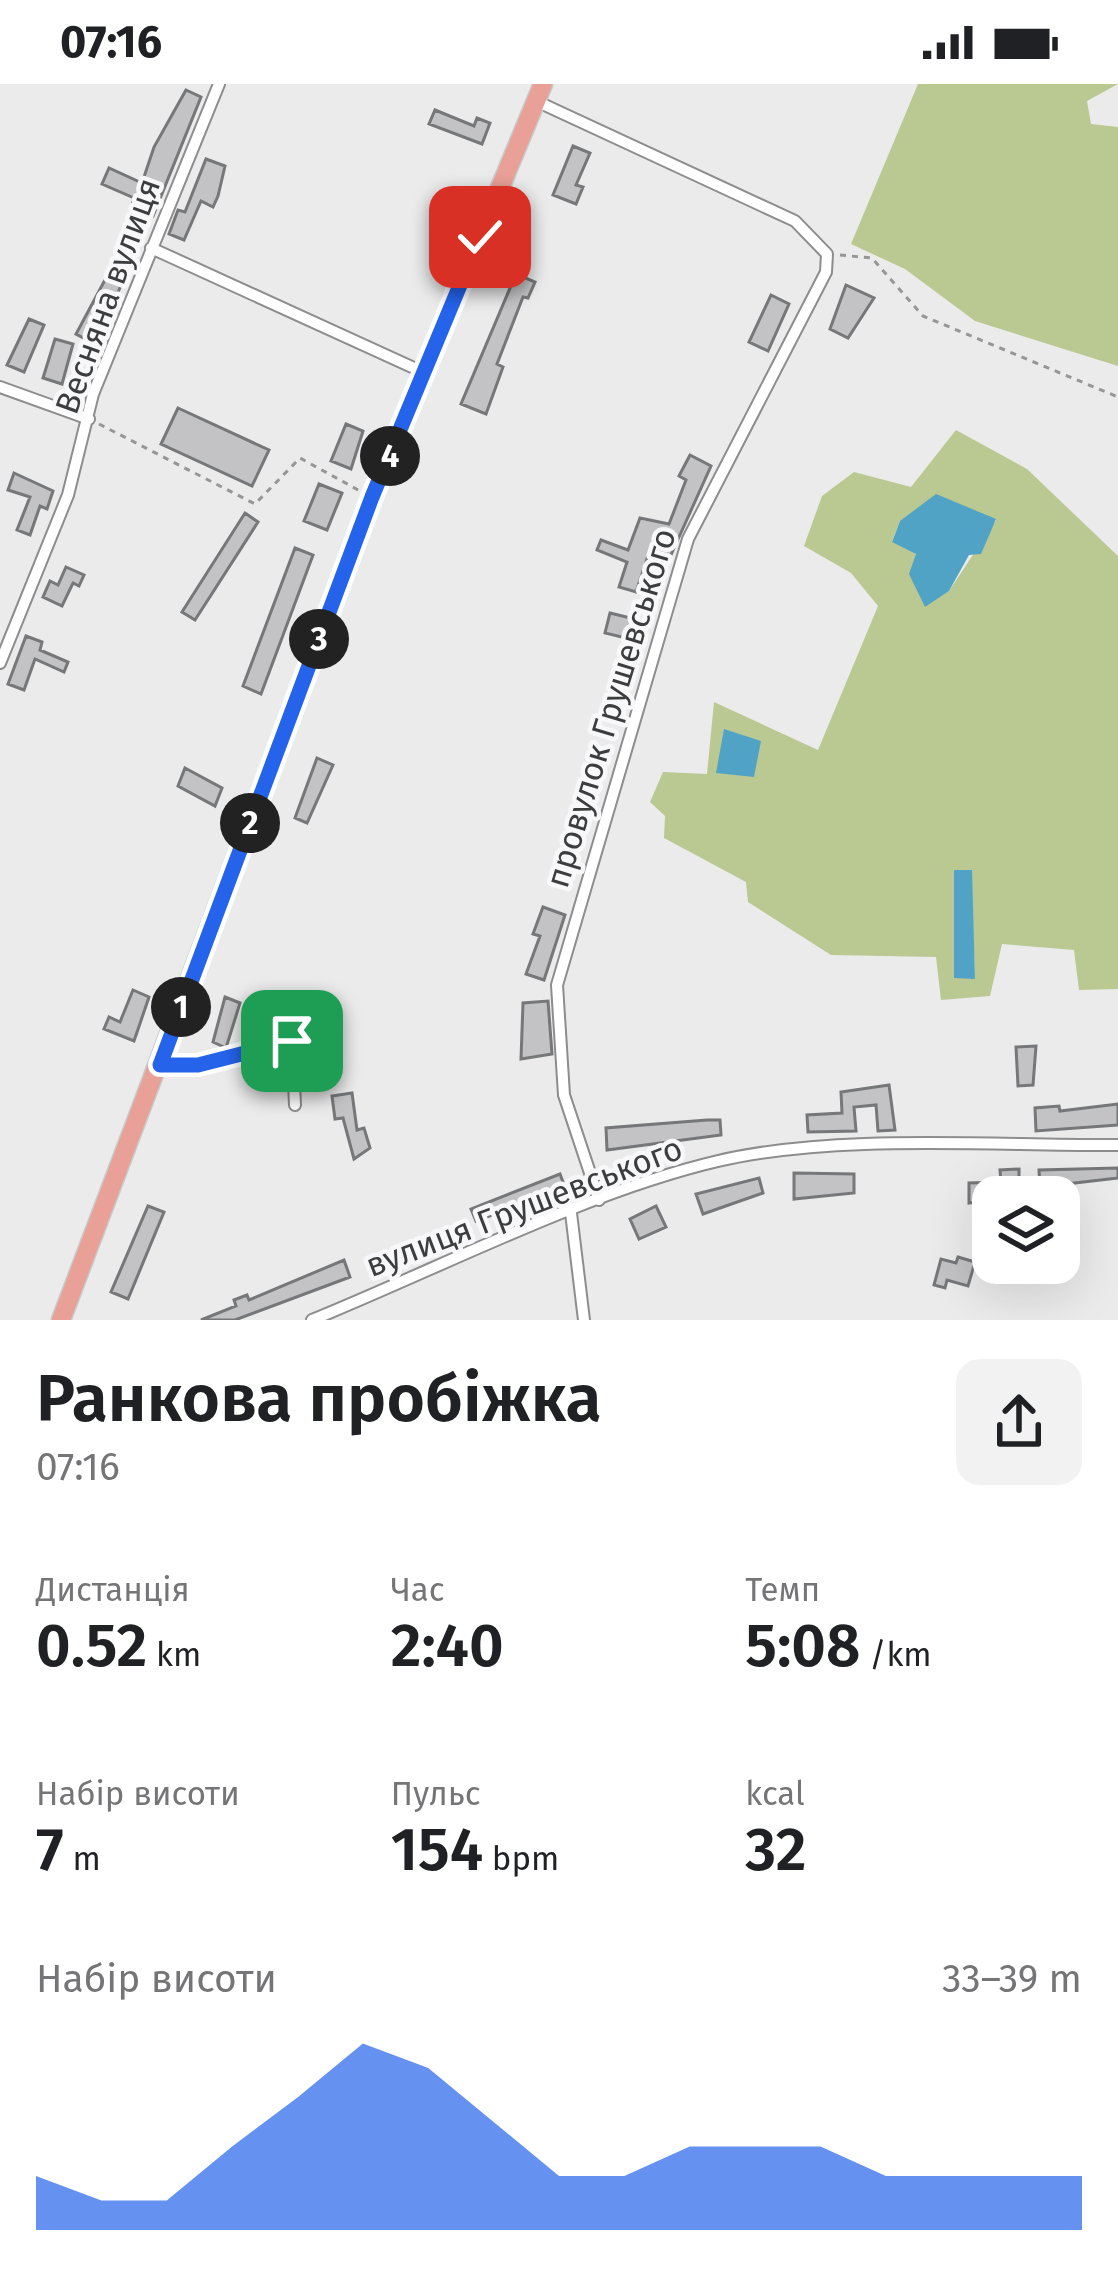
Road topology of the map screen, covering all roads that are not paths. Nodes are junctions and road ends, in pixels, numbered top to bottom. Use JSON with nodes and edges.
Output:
{"nodes":[{"id":1,"x":219,"y":84,"type":"edge"},
{"id":2,"x":539,"y":92,"type":"edge"},
{"id":3,"x":151,"y":248,"type":"junction"},
{"id":4,"x":425,"y":373,"type":"junction"},
{"id":5,"x":0,"y":387,"type":"edge"},
{"id":6,"x":89,"y":419,"type":"junction"},
{"id":7,"x":0,"y":663,"type":"edge"},
{"id":8,"x":160,"y":1065,"type":"junction"},
{"id":9,"x":295,"y":1105,"type":"dead end"},
{"id":10,"x":1118,"y":1145,"type":"edge"},
{"id":11,"x":599,"y":1200,"type":"junction"},
{"id":12,"x":571,"y":1213,"type":"junction"},
{"id":13,"x":335,"y":1316,"type":"edge"},
{"id":14,"x":61,"y":1320,"type":"edge"},
{"id":15,"x":312,"y":1320,"type":"edge"},
{"id":16,"x":584,"y":1320,"type":"edge"}],
"edges":[{"from":1,"to":3,"type":"street","name":"Весняна вулиця"},
{"from":2,"to":4,"type":"main road"},
{"from":2,"to":11,"type":"street","name":"провулок Грушевського"},
{"from":3,"to":4,"type":"street"},
{"from":3,"to":6,"type":"street","name":"Весняна вулиця"},
{"from":4,"to":8,"type":"main road"},
{"from":5,"to":6,"type":"street"},
{"from":6,"to":7,"type":"street","name":"Весняна вулиця"},
{"from":8,"to":9,"type":"street"},
{"from":8,"to":14,"type":"main road"},
{"from":10,"to":11,"type":"street","name":"вулиця Грушевського"},
{"from":11,"to":12,"type":"street","name":"вулиця Грушевського"},
{"from":12,"to":13,"type":"street","name":"вулиця Грушевського"},
{"from":12,"to":16,"type":"street"},
{"from":13,"to":15,"type":"street","name":"вулиця Грушевського"}]}
